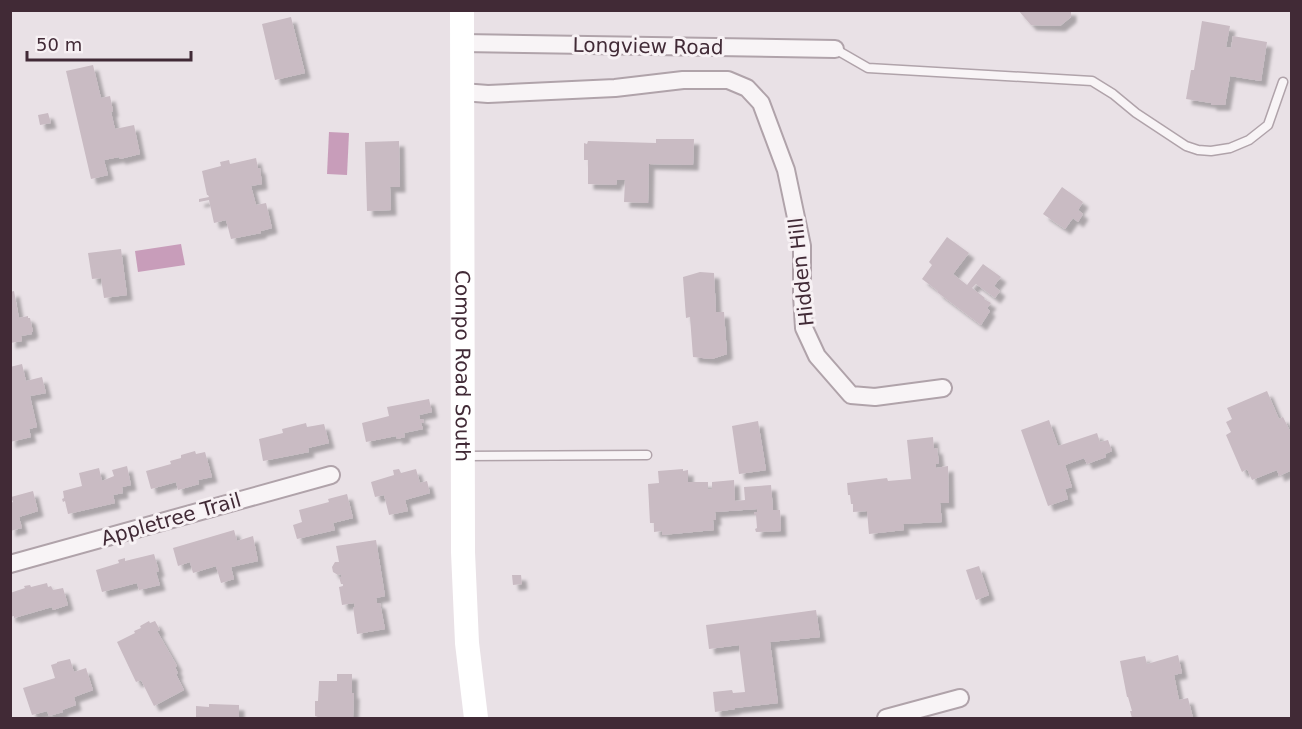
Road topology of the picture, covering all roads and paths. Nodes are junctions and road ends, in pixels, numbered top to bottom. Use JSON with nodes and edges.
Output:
{"nodes":[{"id":1,"x":462,"y":10,"type":"edge"},
{"id":2,"x":462,"y":43,"type":"junction"},
{"id":3,"x":835,"y":49,"type":"joint"},
{"id":4,"x":1283,"y":82,"type":"dead end"},
{"id":5,"x":462,"y":92,"type":"junction"},
{"id":6,"x":943,"y":388,"type":"dead end"},
{"id":7,"x":647,"y":455,"type":"dead end"},
{"id":8,"x":463,"y":456,"type":"junction"},
{"id":9,"x":331,"y":475,"type":"dead end"},
{"id":10,"x":10,"y":564,"type":"edge"},
{"id":11,"x":960,"y":698,"type":"dead end"},
{"id":12,"x":476,"y":718,"type":"edge"},
{"id":13,"x":886,"y":718,"type":"edge"}],
"edges":[{"from":1,"to":2,"type":"street","name":"Compo Road South"},
{"from":2,"to":3,"type":"street","name":"Longview Road"},
{"from":2,"to":5,"type":"street","name":"Compo Road South"},
{"from":3,"to":4,"type":"lane"},
{"from":5,"to":6,"type":"street","name":"Hidden Hill"},
{"from":5,"to":8,"type":"street","name":"Compo Road South"},
{"from":7,"to":8,"type":"lane"},
{"from":8,"to":12,"type":"street","name":"Compo Road South"},
{"from":9,"to":10,"type":"street","name":"Appletree Trail"},
{"from":11,"to":13,"type":"street"}]}
